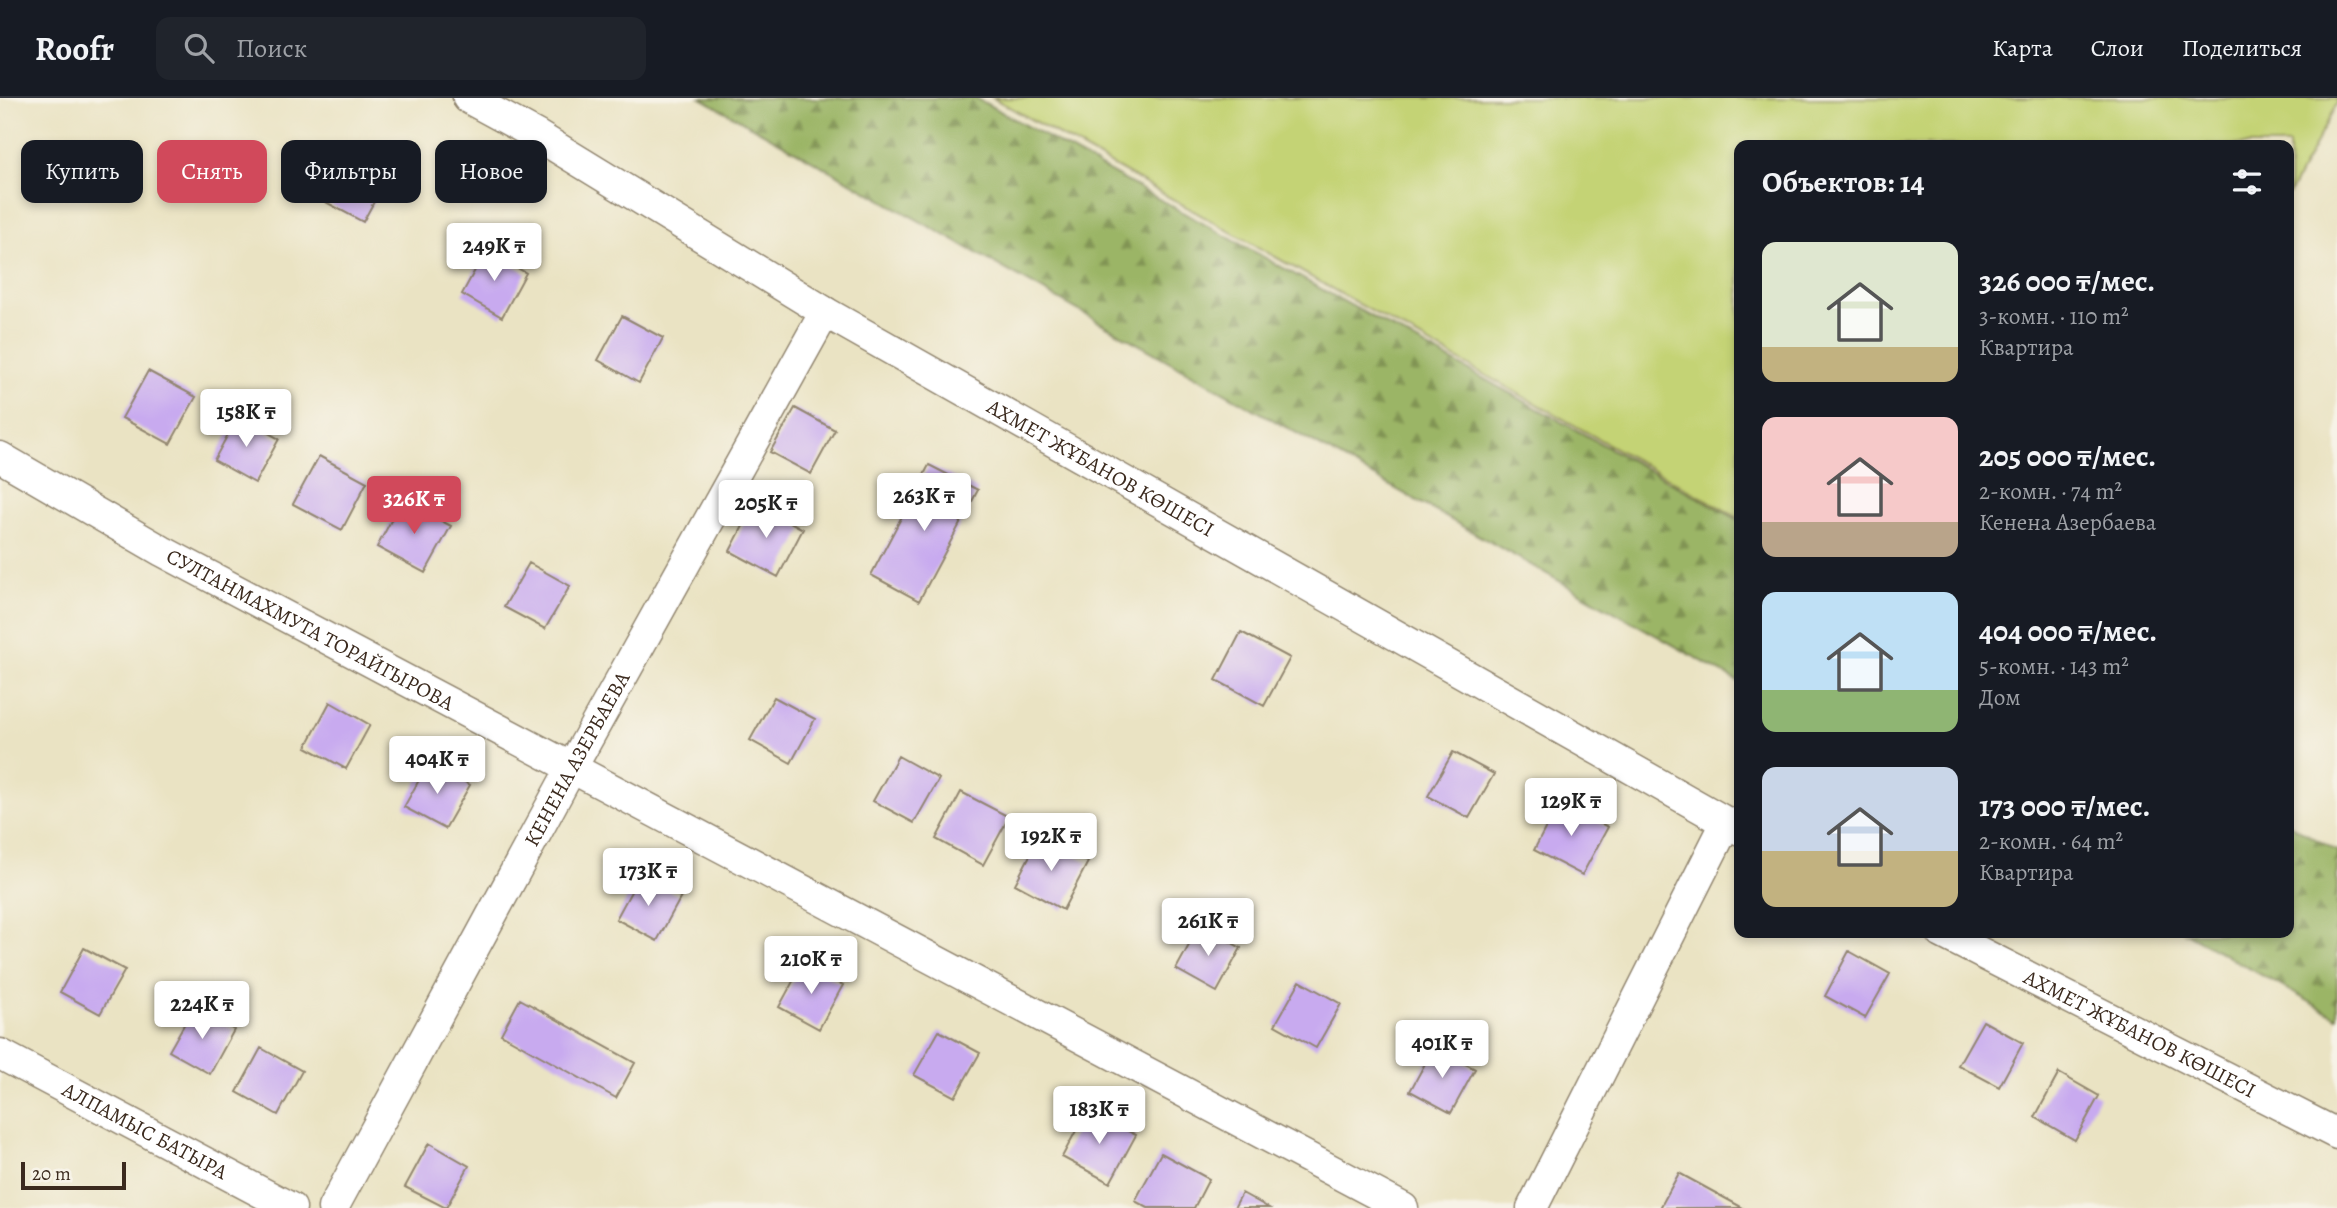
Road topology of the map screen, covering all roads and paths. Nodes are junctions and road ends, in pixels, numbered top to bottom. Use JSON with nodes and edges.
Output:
{"nodes":[{"id":1,"x":468,"y":98,"type":"edge"},
{"id":2,"x":825,"y":312,"type":"junction"},
{"id":3,"x":0,"y":457,"type":"edge"},
{"id":4,"x":572,"y":767,"type":"junction"},
{"id":5,"x":1733,"y":826,"type":"edge"},
{"id":6,"x":1952,"y":938,"type":"edge"},
{"id":7,"x":0,"y":1054,"type":"edge"},
{"id":8,"x":2337,"y":1134,"type":"edge"},
{"id":9,"x":291,"y":1208,"type":"edge"},
{"id":10,"x":333,"y":1208,"type":"edge"},
{"id":11,"x":1403,"y":1208,"type":"edge"},
{"id":12,"x":1532,"y":1208,"type":"edge"}],
"edges":[{"from":1,"to":2,"type":"street","name":"АХМЕТ ЖҰБАНОВ КӨШЕСІ"},
{"from":2,"to":4,"type":"street","name":"КЕНЕНА АЗЕРБАЕВА"},
{"from":2,"to":5,"type":"street","name":"АХМЕТ ЖҰБАНОВ КӨШЕСІ"},
{"from":3,"to":4,"type":"street","name":"СУЛТАНМАХМУТА ТОРАЙГЫРОВА"},
{"from":4,"to":10,"type":"street","name":"КЕНЕНА АЗЕРБАЕВА"},
{"from":4,"to":11,"type":"street","name":"СУЛТАНМАХМУТА ТОРАЙГЫРОВА"},
{"from":5,"to":12,"type":"street"},
{"from":6,"to":8,"type":"street","name":"АХМЕТ ЖҰБАНОВ КӨШЕСІ"},
{"from":7,"to":9,"type":"street","name":"АЛПАМЫС БАТЫРА"}]}
